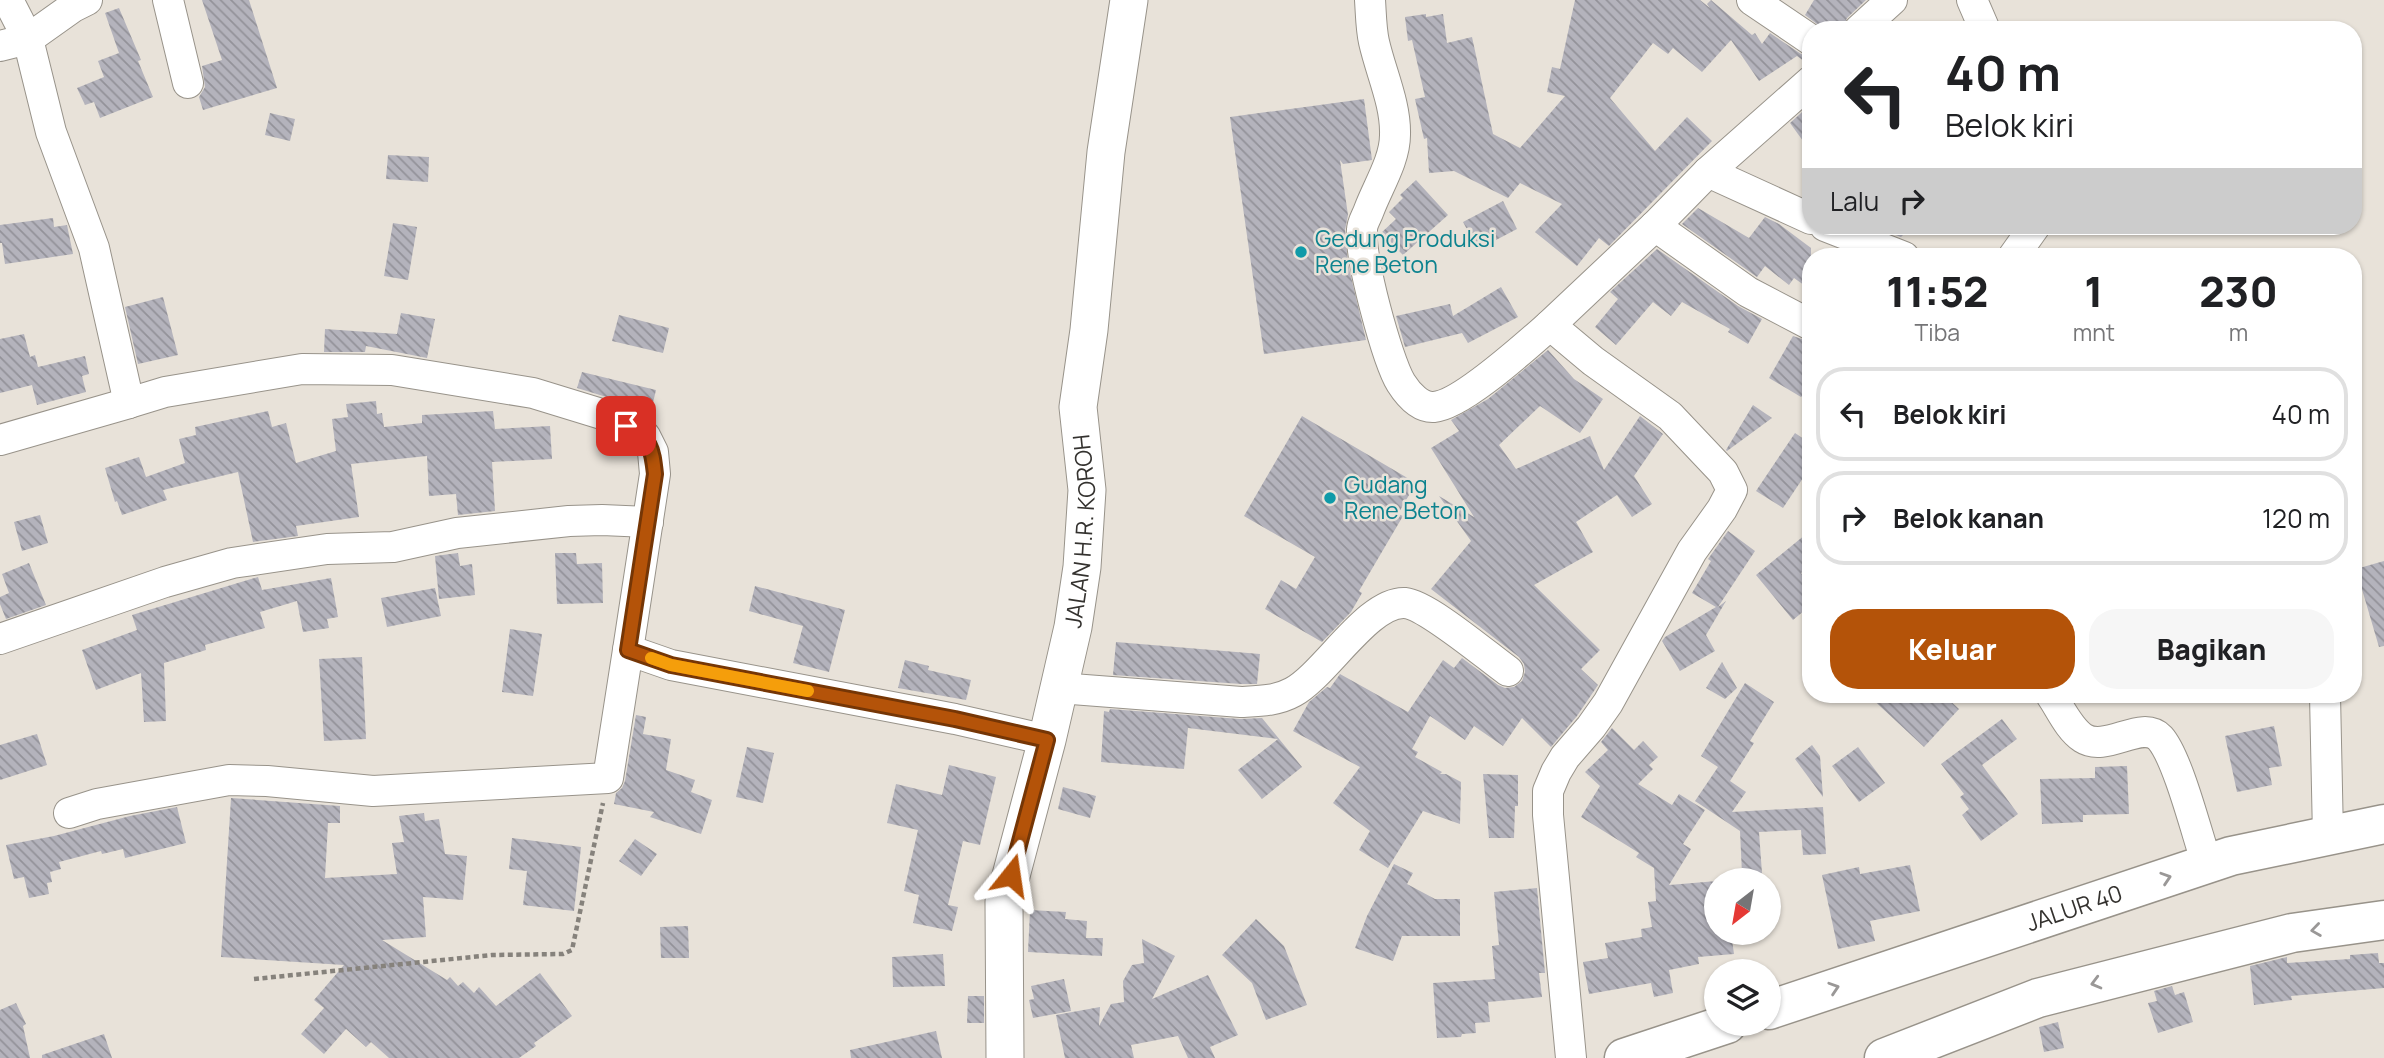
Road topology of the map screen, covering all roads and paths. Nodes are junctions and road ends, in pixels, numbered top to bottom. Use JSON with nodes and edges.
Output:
{"nodes":[{"id":1,"x":8,"y":0,"type":"edge"},
{"id":2,"x":88,"y":0,"type":"edge"},
{"id":3,"x":168,"y":0,"type":"edge"},
{"id":4,"x":1129,"y":0,"type":"edge"},
{"id":5,"x":1370,"y":0,"type":"edge"},
{"id":6,"x":1752,"y":0,"type":"edge"},
{"id":7,"x":1892,"y":0,"type":"edge"},
{"id":8,"x":1972,"y":0,"type":"edge"},
{"id":9,"x":1869,"y":21,"type":"edge"},
{"id":10,"x":1981,"y":21,"type":"edge"},
{"id":11,"x":1802,"y":34,"type":"edge"},
{"id":12,"x":14,"y":43,"type":"edge"},
{"id":13,"x":188,"y":83,"type":"dead end"},
{"id":14,"x":1802,"y":89,"type":"edge"},
{"id":15,"x":1708,"y":172,"type":"junction"},
{"id":16,"x":1802,"y":215,"type":"edge"},
{"id":17,"x":1655,"y":226,"type":"junction"},
{"id":18,"x":1848,"y":235,"type":"edge"},
{"id":19,"x":1881,"y":248,"type":"edge"},
{"id":20,"x":1802,"y":320,"type":"edge"},
{"id":21,"x":1550,"y":325,"type":"junction"},
{"id":22,"x":129,"y":403,"type":"junction"},
{"id":23,"x":0,"y":439,"type":"edge"},
{"id":24,"x":648,"y":522,"type":"junction"},
{"id":25,"x":0,"y":639,"type":"edge"},
{"id":26,"x":628,"y":650,"type":"junction"},
{"id":27,"x":1508,"y":671,"type":"dead end"},
{"id":28,"x":1059,"y":688,"type":"junction"},
{"id":29,"x":2056,"y":703,"type":"edge"},
{"id":30,"x":2325,"y":703,"type":"edge"},
{"id":31,"x":1047,"y":740,"type":"junction"},
{"id":32,"x":608,"y":778,"type":"junction"},
{"id":33,"x":69,"y":813,"type":"dead end"},
{"id":34,"x":2384,"y":824,"type":"edge"},
{"id":35,"x":2328,"y":836,"type":"junction"},
{"id":36,"x":2207,"y":864,"type":"junction"},
{"id":37,"x":2384,"y":920,"type":"edge"},
{"id":38,"x":254,"y":979,"type":"dead end"},
{"id":39,"x":1781,"y":1006,"type":"edge"},
{"id":40,"x":1708,"y":1036,"type":"edge"},
{"id":41,"x":1690,"y":1048,"type":"edge"},
{"id":42,"x":1005,"y":1058,"type":"edge"},
{"id":43,"x":1572,"y":1058,"type":"edge"},
{"id":44,"x":1624,"y":1058,"type":"edge"},
{"id":45,"x":1884,"y":1058,"type":"edge"}],
"edges":[{"from":1,"to":12,"type":"street"},
{"from":2,"to":12,"type":"street"},
{"from":3,"to":13,"type":"street"},
{"from":4,"to":28,"type":"main road","name":"JALAN H.R. KOROH"},
{"from":5,"to":21,"type":"street"},
{"from":6,"to":11,"type":"street"},
{"from":7,"to":9,"type":"street"},
{"from":8,"to":10,"type":"street"},
{"from":12,"to":22,"type":"street"},
{"from":14,"to":15,"type":"street"},
{"from":15,"to":16,"type":"street"},
{"from":15,"to":17,"type":"street"},
{"from":17,"to":20,"type":"street"},
{"from":17,"to":21,"type":"street"},
{"from":18,"to":19,"type":"street"},
{"from":21,"to":43,"type":"street"},
{"from":22,"to":23,"type":"street"},
{"from":22,"to":24,"type":"street"},
{"from":24,"to":25,"type":"street"},
{"from":24,"to":26,"type":"street"},
{"from":26,"to":31,"type":"street"},
{"from":26,"to":32,"type":"street"},
{"from":27,"to":28,"type":"street"},
{"from":28,"to":31,"type":"main road","name":"JALAN H.R. KOROH"},
{"from":29,"to":36,"type":"street"},
{"from":30,"to":35,"type":"street"},
{"from":31,"to":42,"type":"main road","name":"JALAN H.R. KOROH"},
{"from":32,"to":33,"type":"street"},
{"from":32,"to":38,"type":"path"},
{"from":34,"to":35,"type":"highway","name":"JALUR 40"},
{"from":35,"to":36,"type":"highway","name":"JALUR 40"},
{"from":39,"to":36,"type":"highway","name":"JALUR 40","one_way":true},
{"from":37,"to":45,"type":"highway","one_way":true},
{"from":40,"to":41,"type":"highway"},
{"from":41,"to":44,"type":"highway"}]}
